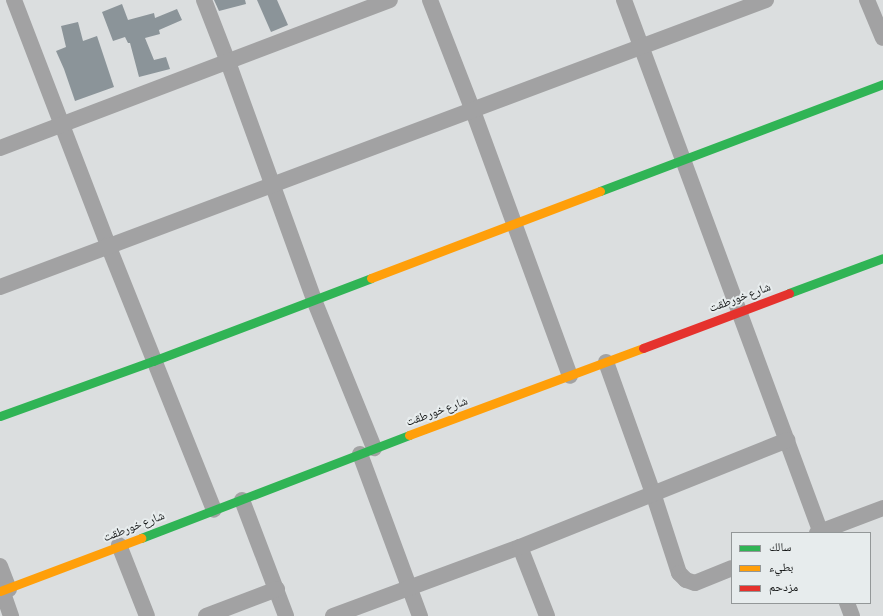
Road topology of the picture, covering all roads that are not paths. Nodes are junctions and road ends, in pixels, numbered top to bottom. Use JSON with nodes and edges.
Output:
{"nodes":[{"id":1,"x":14,"y":0,"type":"edge"},
{"id":2,"x":204,"y":0,"type":"edge"},
{"id":3,"x":390,"y":0,"type":"edge"},
{"id":4,"x":430,"y":0,"type":"edge"},
{"id":5,"x":624,"y":0,"type":"edge"},
{"id":6,"x":766,"y":0,"type":"edge"},
{"id":7,"x":867,"y":0,"type":"edge"},
{"id":8,"x":883,"y":38,"type":"edge"},
{"id":9,"x":642,"y":48,"type":"junction"},
{"id":10,"x":228,"y":62,"type":"junction"},
{"id":11,"x":883,"y":84,"type":"edge"},
{"id":12,"x":473,"y":111,"type":"junction"},
{"id":13,"x":62,"y":125,"type":"junction"},
{"id":14,"x":0,"y":148,"type":"edge"},
{"id":15,"x":683,"y":160,"type":"junction"},
{"id":16,"x":274,"y":186,"type":"junction"},
{"id":17,"x":513,"y":224,"type":"junction"},
{"id":18,"x":108,"y":245,"type":"junction"},
{"id":19,"x":883,"y":258,"type":"edge"},
{"id":20,"x":0,"y":287,"type":"edge"},
{"id":21,"x":314,"y":300,"type":"junction"},
{"id":22,"x":739,"y":311,"type":"junction"},
{"id":23,"x":153,"y":361,"type":"junction"},
{"id":24,"x":606,"y":362,"type":"junction"},
{"id":25,"x":570,"y":376,"type":"junction"},
{"id":26,"x":0,"y":416,"type":"edge"},
{"id":27,"x":787,"y":440,"type":"junction"},
{"id":28,"x":367,"y":451,"type":"junction"},
{"id":29,"x":653,"y":493,"type":"junction"},
{"id":30,"x":242,"y":500,"type":"junction"},
{"id":31,"x":883,"y":508,"type":"edge"},
{"id":32,"x":214,"y":510,"type":"junction"},
{"id":33,"x":819,"y":532,"type":"edge"},
{"id":34,"x":822,"y":532,"type":"edge"},
{"id":35,"x":119,"y":545,"type":"junction"},
{"id":36,"x":520,"y":547,"type":"junction"},
{"id":37,"x":0,"y":566,"type":"edge"},
{"id":38,"x":731,"y":568,"type":"edge"},
{"id":39,"x":409,"y":588,"type":"junction"},
{"id":40,"x":277,"y":589,"type":"junction"},
{"id":41,"x":3,"y":590,"type":"edge"},
{"id":42,"x":847,"y":604,"type":"edge"},
{"id":43,"x":11,"y":616,"type":"edge"},
{"id":44,"x":146,"y":616,"type":"edge"},
{"id":45,"x":206,"y":616,"type":"edge"},
{"id":46,"x":286,"y":616,"type":"edge"},
{"id":47,"x":333,"y":616,"type":"edge"},
{"id":48,"x":420,"y":616,"type":"edge"},
{"id":49,"x":547,"y":616,"type":"edge"},
{"id":50,"x":852,"y":616,"type":"edge"}],
"edges":[{"from":1,"to":13,"type":"street"},
{"from":2,"to":10,"type":"street"},
{"from":3,"to":10,"type":"street"},
{"from":4,"to":12,"type":"street"},
{"from":5,"to":9,"type":"street"},
{"from":6,"to":9,"type":"street"},
{"from":7,"to":8,"type":"street"},
{"from":9,"to":12,"type":"street"},
{"from":9,"to":15,"type":"street"},
{"from":10,"to":13,"type":"street"},
{"from":10,"to":16,"type":"street"},
{"from":11,"to":15,"type":"street"},
{"from":12,"to":16,"type":"street"},
{"from":12,"to":17,"type":"street"},
{"from":13,"to":14,"type":"street"},
{"from":13,"to":18,"type":"street"},
{"from":15,"to":17,"type":"street"},
{"from":15,"to":22,"type":"street"},
{"from":16,"to":18,"type":"street"},
{"from":16,"to":21,"type":"street"},
{"from":17,"to":21,"type":"street"},
{"from":17,"to":25,"type":"street"},
{"from":18,"to":20,"type":"street"},
{"from":18,"to":23,"type":"street"},
{"from":19,"to":22,"type":"street","name":"شارع خورطقت"},
{"from":21,"to":23,"type":"street"},
{"from":21,"to":28,"type":"street"},
{"from":22,"to":24,"type":"street","name":"شارع خورطقت"},
{"from":22,"to":27,"type":"street"},
{"from":23,"to":26,"type":"street"},
{"from":23,"to":32,"type":"street"},
{"from":24,"to":25,"type":"street","name":"شارع خورطقت"},
{"from":24,"to":29,"type":"street"},
{"from":25,"to":28,"type":"street","name":"شارع خورطقت"},
{"from":27,"to":29,"type":"street"},
{"from":27,"to":33,"type":"street"},
{"from":28,"to":30,"type":"street","name":"شارع خورطقت"},
{"from":28,"to":39,"type":"street"},
{"from":29,"to":36,"type":"street"},
{"from":29,"to":38,"type":"street"},
{"from":30,"to":32,"type":"street","name":"شارع خورطقت"},
{"from":30,"to":40,"type":"street"},
{"from":31,"to":34,"type":"street"},
{"from":32,"to":35,"type":"street","name":"شارع خورطقت"},
{"from":35,"to":41,"type":"street","name":"شارع خورطقت"},
{"from":35,"to":44,"type":"street"},
{"from":36,"to":39,"type":"street"},
{"from":36,"to":49,"type":"street"},
{"from":37,"to":41,"type":"street"},
{"from":39,"to":47,"type":"street"},
{"from":39,"to":48,"type":"street"},
{"from":40,"to":45,"type":"street"},
{"from":40,"to":46,"type":"street"},
{"from":41,"to":43,"type":"street"},
{"from":42,"to":50,"type":"street"}]}
